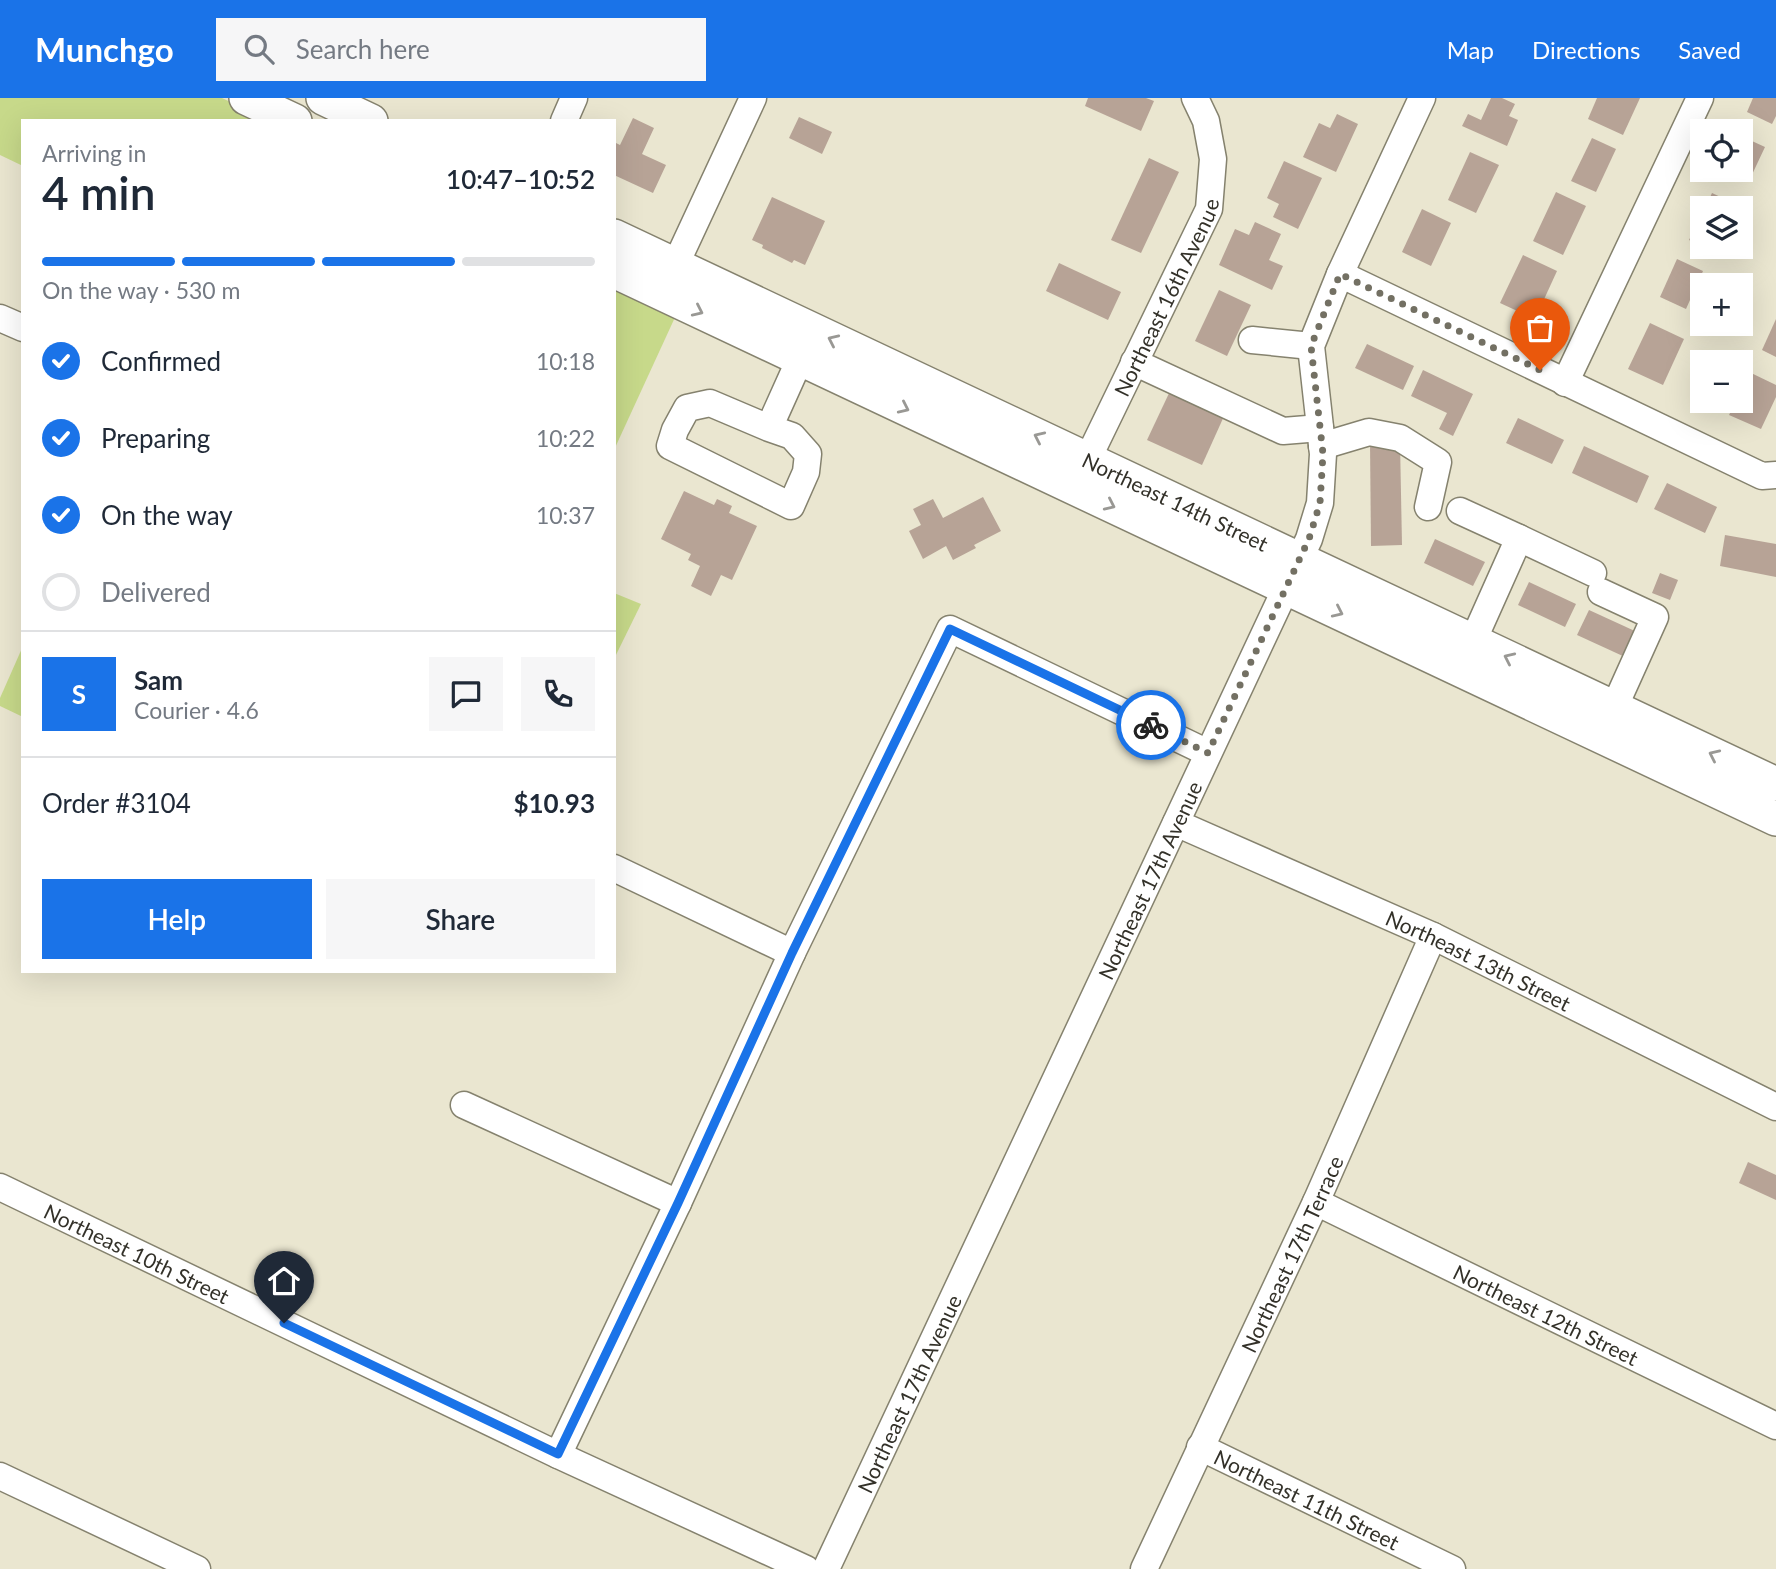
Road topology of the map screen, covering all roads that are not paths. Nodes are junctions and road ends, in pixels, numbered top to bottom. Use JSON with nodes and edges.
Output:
{"nodes":[{"id":1,"x":323,"y":98,"type":"edge"},
{"id":2,"x":574,"y":98,"type":"edge"},
{"id":3,"x":753,"y":98,"type":"edge"},
{"id":4,"x":1195,"y":98,"type":"edge"},
{"id":5,"x":1422,"y":98,"type":"edge"},
{"id":6,"x":1700,"y":98,"type":"edge"},
{"id":7,"x":367,"y":119,"type":"edge"},
{"id":8,"x":565,"y":119,"type":"edge"},
{"id":9,"x":616,"y":238,"type":"edge"},
{"id":10,"x":616,"y":271,"type":"edge"},
{"id":11,"x":1340,"y":274,"type":"junction"},
{"id":12,"x":668,"y":279,"type":"junction"},
{"id":13,"x":0,"y":318,"type":"edge"},
{"id":14,"x":21,"y":327,"type":"edge"},
{"id":15,"x":1252,"y":340,"type":"dead end"},
{"id":16,"x":1311,"y":346,"type":"junction"},
{"id":17,"x":800,"y":359,"type":"junction"},
{"id":18,"x":1135,"y":362,"type":"junction"},
{"id":19,"x":1565,"y":383,"type":"junction"},
{"id":20,"x":769,"y":428,"type":"junction"},
{"id":21,"x":1321,"y":437,"type":"junction"},
{"id":22,"x":1080,"y":474,"type":"junction"},
{"id":23,"x":1776,"y":475,"type":"edge"},
{"id":24,"x":1428,"y":507,"type":"dead end"},
{"id":25,"x":1460,"y":511,"type":"dead end"},
{"id":26,"x":1519,"y":538,"type":"junction"},
{"id":27,"x":1293,"y":574,"type":"junction"},
{"id":28,"x":1473,"y":641,"type":"junction"},
{"id":29,"x":1614,"y":708,"type":"junction"},
{"id":30,"x":1208,"y":753,"type":"junction"},
{"id":31,"x":1776,"y":784,"type":"edge"},
{"id":32,"x":1776,"y":819,"type":"edge"},
{"id":33,"x":1176,"y":823,"type":"junction"},
{"id":34,"x":616,"y":868,"type":"edge"},
{"id":35,"x":1433,"y":936,"type":"junction"},
{"id":36,"x":792,"y":953,"type":"junction"},
{"id":37,"x":464,"y":1105,"type":"dead end"},
{"id":38,"x":1776,"y":1107,"type":"edge"},
{"id":39,"x":0,"y":1187,"type":"edge"},
{"id":40,"x":1316,"y":1202,"type":"junction"},
{"id":41,"x":678,"y":1203,"type":"junction"},
{"id":42,"x":1776,"y":1426,"type":"edge"},
{"id":43,"x":1200,"y":1447,"type":"junction"},
{"id":44,"x":558,"y":1454,"type":"junction"},
{"id":45,"x":0,"y":1476,"type":"edge"},
{"id":46,"x":197,"y":1569,"type":"edge"},
{"id":47,"x":806,"y":1569,"type":"edge"},
{"id":48,"x":826,"y":1569,"type":"edge"},
{"id":49,"x":1144,"y":1569,"type":"edge"},
{"id":50,"x":1452,"y":1569,"type":"edge"}],
"edges":[{"from":1,"to":7,"type":"main road"},
{"from":2,"to":8,"type":"street"},
{"from":3,"to":12,"type":"street"},
{"from":4,"to":18,"type":"street","name":"Northeast 16th Avenue"},
{"from":5,"to":11,"type":"street","name":"Northeast 17th Avenue"},
{"from":6,"to":19,"type":"street"},
{"from":9,"to":12,"type":"main road","name":"Northeast 14th Street"},
{"from":10,"to":12,"type":"main road","name":"Northeast 14th Street"},
{"from":11,"to":16,"type":"street","name":"Northeast 17th Avenue"},
{"from":11,"to":19,"type":"street"},
{"from":12,"to":17,"type":"main road","name":"Northeast 14th Street","one_way":true},
{"from":22,"to":12,"type":"main road","name":"Northeast 14th Street","one_way":true},
{"from":13,"to":14,"type":"street"},
{"from":15,"to":16,"type":"street"},
{"from":16,"to":21,"type":"street","name":"Northeast 17th Avenue"},
{"from":17,"to":20,"type":"street"},
{"from":17,"to":22,"type":"main road","name":"Northeast 14th Street","one_way":true},
{"from":18,"to":21,"type":"street"},
{"from":18,"to":22,"type":"street","name":"Northeast 16th Avenue"},
{"from":19,"to":23,"type":"street"},
{"from":20,"to":20,"type":"street"},
{"from":21,"to":24,"type":"street"},
{"from":21,"to":27,"type":"street","name":"Northeast 17th Avenue"},
{"from":22,"to":27,"type":"main road","name":"Northeast 14th Street"},
{"from":25,"to":26,"type":"street"},
{"from":26,"to":28,"type":"street"},
{"from":26,"to":29,"type":"street"},
{"from":27,"to":28,"type":"main road","name":"Northeast 14th Street"},
{"from":27,"to":30,"type":"street","name":"Northeast 17th Avenue"},
{"from":27,"to":32,"type":"main road","name":"Northeast 14th Street","one_way":true},
{"from":29,"to":28,"type":"main road","name":"Northeast 14th Street","one_way":true},
{"from":31,"to":29,"type":"main road","name":"Northeast 14th Street","one_way":true},
{"from":30,"to":33,"type":"street","name":"Northeast 17th Avenue"},
{"from":30,"to":36,"type":"street"},
{"from":33,"to":35,"type":"street","name":"Northeast 13th Street"},
{"from":33,"to":48,"type":"street","name":"Northeast 17th Avenue"},
{"from":34,"to":36,"type":"street"},
{"from":35,"to":38,"type":"street","name":"Northeast 13th Street"},
{"from":35,"to":40,"type":"street","name":"Northeast 17th Terrace"},
{"from":36,"to":41,"type":"street"},
{"from":37,"to":41,"type":"street"},
{"from":39,"to":44,"type":"street","name":"Northeast 10th Street"},
{"from":40,"to":42,"type":"street","name":"Northeast 12th Street"},
{"from":40,"to":43,"type":"street","name":"Northeast 17th Terrace"},
{"from":41,"to":44,"type":"street"},
{"from":43,"to":49,"type":"street","name":"Northeast 17th Terrace"},
{"from":43,"to":50,"type":"street","name":"Northeast 11th Street"},
{"from":44,"to":47,"type":"street","name":"Northeast 10th Street"},
{"from":45,"to":46,"type":"street"}]}
